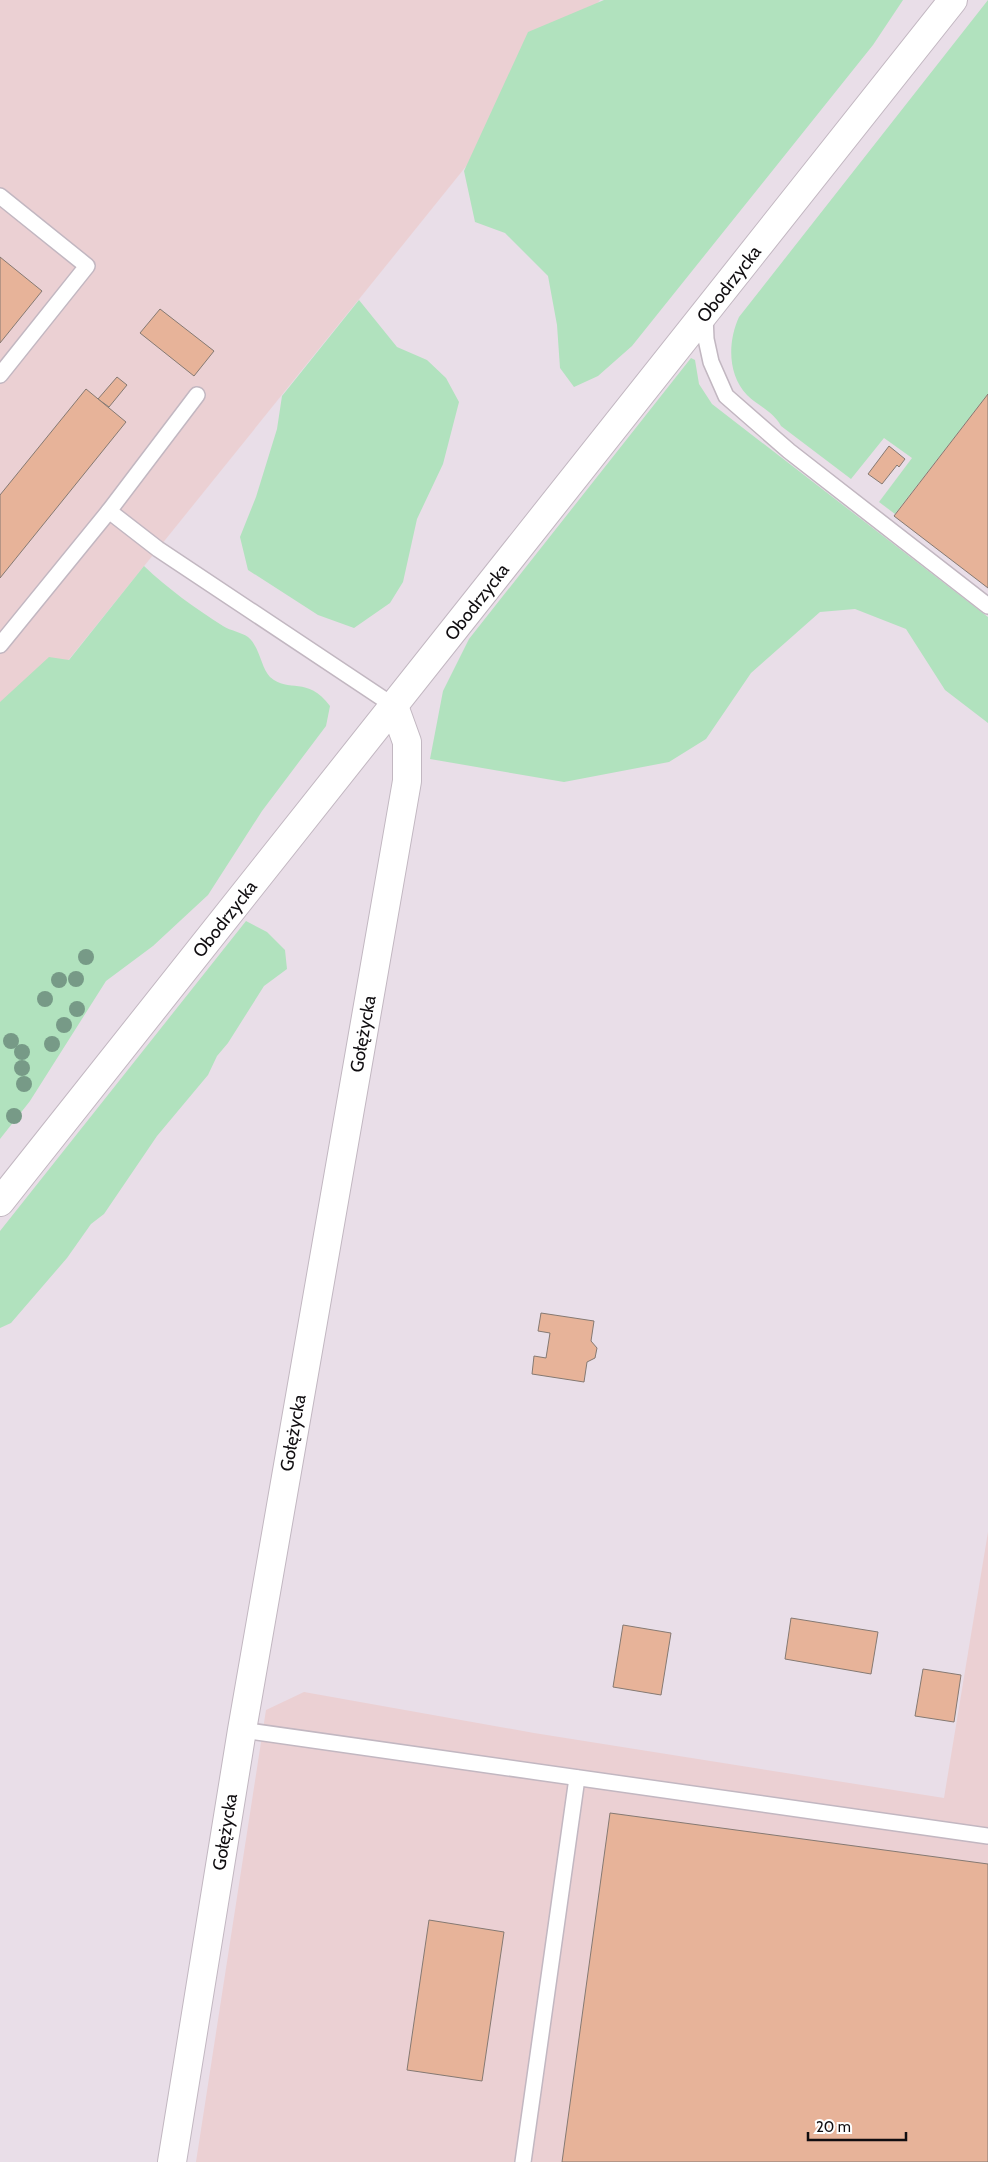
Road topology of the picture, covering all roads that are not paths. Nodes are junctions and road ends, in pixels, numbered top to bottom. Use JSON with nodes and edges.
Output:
{"nodes":[{"id":1,"x":953,"y":0,"type":"edge"},
{"id":2,"x":0,"y":196,"type":"edge"},
{"id":3,"x":705,"y":314,"type":"junction"},
{"id":4,"x":0,"y":375,"type":"edge"},
{"id":5,"x":197,"y":395,"type":"dead end"},
{"id":6,"x":109,"y":511,"type":"junction"},
{"id":7,"x":988,"y":606,"type":"edge"},
{"id":8,"x":0,"y":645,"type":"edge"},
{"id":9,"x":394,"y":706,"type":"junction"},
{"id":10,"x":0,"y":1202,"type":"edge"},
{"id":11,"x":242,"y":1730,"type":"junction"},
{"id":12,"x":577,"y":1778,"type":"junction"},
{"id":13,"x":988,"y":1836,"type":"edge"},
{"id":14,"x":172,"y":2162,"type":"edge"},
{"id":15,"x":523,"y":2162,"type":"edge"}],
"edges":[{"from":1,"to":3,"type":"street","name":"Obodrzycka"},
{"from":2,"to":4,"type":"lane"},
{"from":3,"to":7,"type":"lane"},
{"from":3,"to":9,"type":"street","name":"Obodrzycka"},
{"from":5,"to":6,"type":"lane"},
{"from":6,"to":8,"type":"lane"},
{"from":6,"to":9,"type":"lane"},
{"from":9,"to":10,"type":"street","name":"Obodrzycka"},
{"from":9,"to":11,"type":"street","name":"Gołężycka"},
{"from":11,"to":12,"type":"lane"},
{"from":11,"to":14,"type":"street","name":"Gołężycka"},
{"from":12,"to":13,"type":"lane"},
{"from":12,"to":15,"type":"lane"}]}
